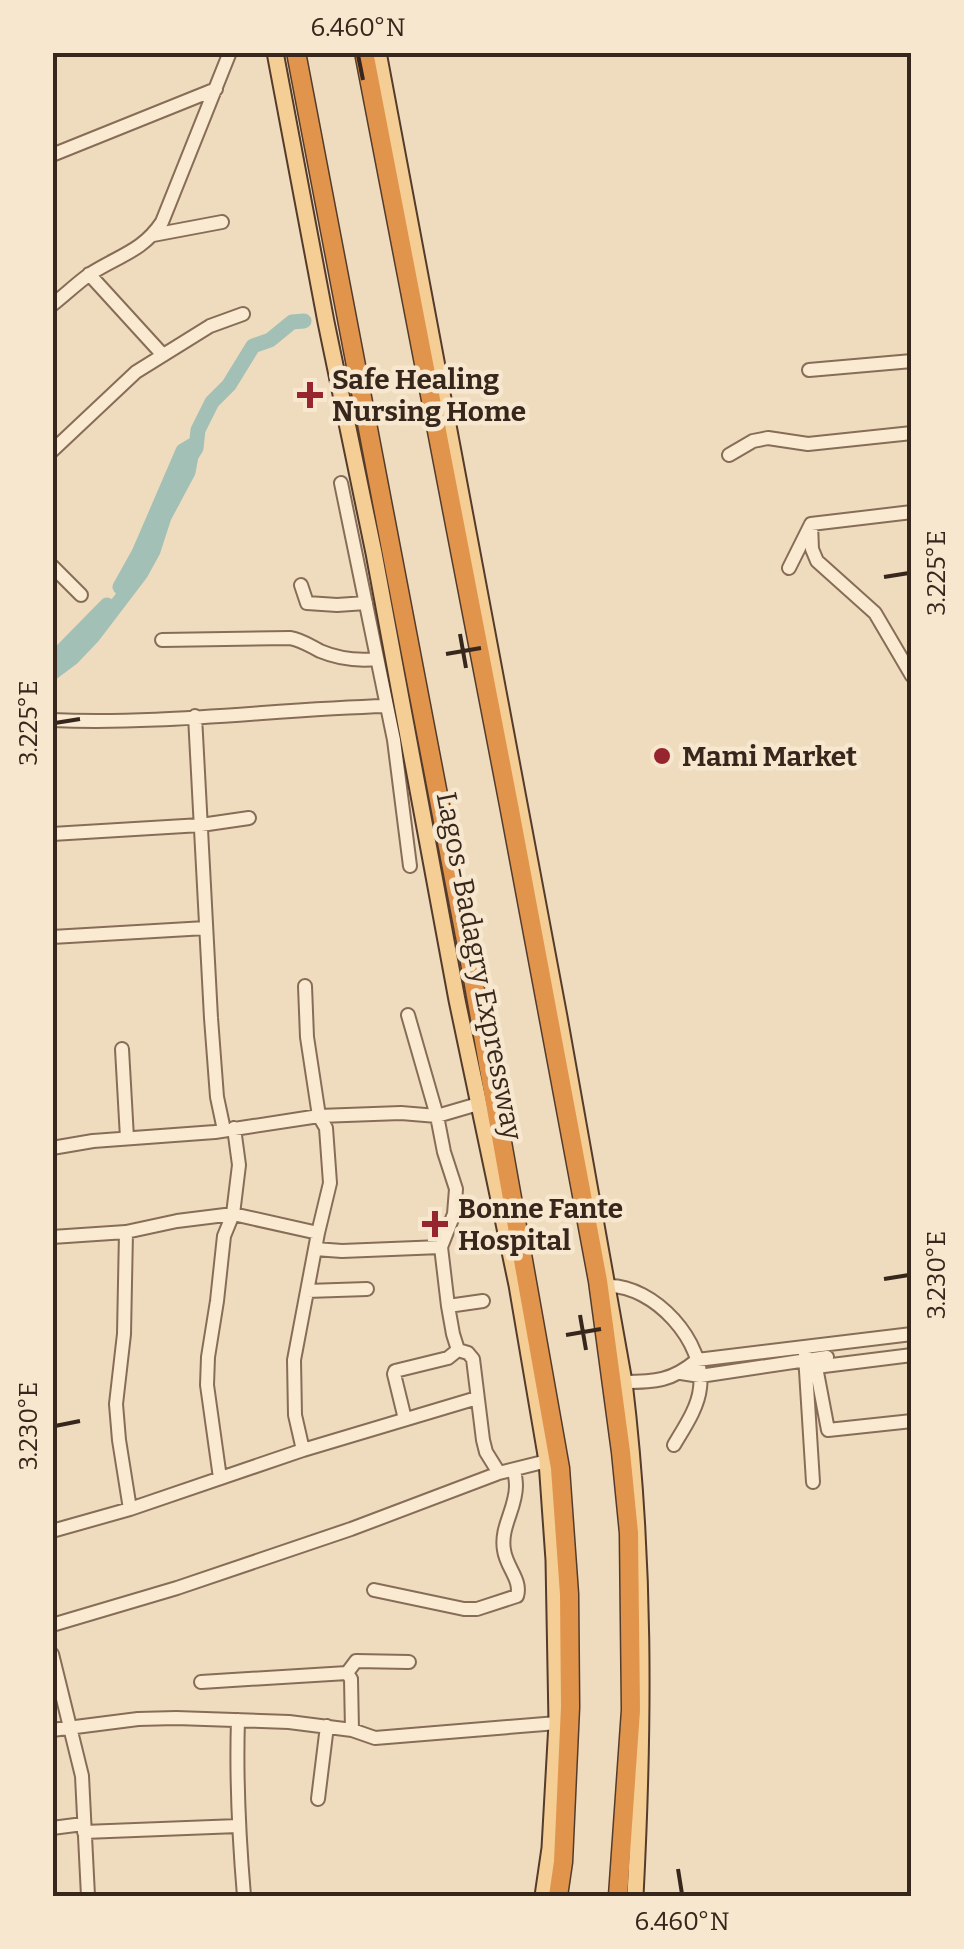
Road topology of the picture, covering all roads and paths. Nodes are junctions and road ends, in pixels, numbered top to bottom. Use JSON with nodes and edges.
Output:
{"nodes":[{"id":1,"x":230,"y":52,"type":"edge"},
{"id":2,"x":275,"y":52,"type":"edge"},
{"id":3,"x":296,"y":52,"type":"edge"},
{"id":4,"x":364,"y":52,"type":"edge"},
{"id":5,"x":378,"y":52,"type":"edge"},
{"id":6,"x":216,"y":90,"type":"junction"},
{"id":7,"x":52,"y":155,"type":"edge"},
{"id":8,"x":222,"y":222,"type":"dead end"},
{"id":9,"x":153,"y":236,"type":"junction"},
{"id":10,"x":90,"y":274,"type":"junction"},
{"id":11,"x":52,"y":305,"type":"edge"},
{"id":12,"x":243,"y":314,"type":"dead end"},
{"id":13,"x":162,"y":354,"type":"junction"},
{"id":14,"x":912,"y":361,"type":"edge"},
{"id":15,"x":809,"y":370,"type":"dead end"},
{"id":16,"x":912,"y":433,"type":"edge"},
{"id":17,"x":52,"y":451,"type":"edge"},
{"id":18,"x":729,"y":455,"type":"dead end"},
{"id":19,"x":341,"y":483,"type":"dead end"},
{"id":20,"x":912,"y":512,"type":"edge"},
{"id":21,"x":810,"y":524,"type":"junction"},
{"id":22,"x":52,"y":566,"type":"edge"},
{"id":23,"x":789,"y":568,"type":"dead end"},
{"id":24,"x":301,"y":585,"type":"dead end"},
{"id":25,"x":80,"y":594,"type":"dead end"},
{"id":26,"x":366,"y":603,"type":"junction"},
{"id":27,"x":162,"y":640,"type":"dead end"},
{"id":28,"x":377,"y":660,"type":"junction"},
{"id":29,"x":912,"y":676,"type":"edge"},
{"id":30,"x":386,"y":706,"type":"junction"},
{"id":31,"x":195,"y":716,"type":"junction"},
{"id":32,"x":52,"y":720,"type":"edge"},
{"id":33,"x":249,"y":818,"type":"dead end"},
{"id":34,"x":201,"y":825,"type":"junction"},
{"id":35,"x":52,"y":834,"type":"edge"},
{"id":36,"x":410,"y":866,"type":"dead end"},
{"id":37,"x":206,"y":928,"type":"junction"},
{"id":38,"x":52,"y":937,"type":"edge"},
{"id":39,"x":305,"y":986,"type":"dead end"},
{"id":40,"x":408,"y":1015,"type":"dead end"},
{"id":41,"x":122,"y":1049,"type":"dead end"},
{"id":42,"x":478,"y":1104,"type":"junction"},
{"id":43,"x":319,"y":1116,"type":"junction"},
{"id":44,"x":437,"y":1116,"type":"junction"},
{"id":45,"x":229,"y":1129,"type":"junction"},
{"id":46,"x":127,"y":1138,"type":"junction"},
{"id":47,"x":52,"y":1148,"type":"edge"},
{"id":48,"x":232,"y":1214,"type":"junction"},
{"id":49,"x":126,"y":1232,"type":"junction"},
{"id":50,"x":318,"y":1234,"type":"junction"},
{"id":51,"x":52,"y":1237,"type":"edge"},
{"id":52,"x":440,"y":1246,"type":"junction"},
{"id":53,"x":315,"y":1248,"type":"junction"},
{"id":54,"x":603,"y":1284,"type":"junction"},
{"id":55,"x":517,"y":1285,"type":"junction"},
{"id":56,"x":368,"y":1289,"type":"dead end"},
{"id":57,"x":307,"y":1291,"type":"junction"},
{"id":58,"x":484,"y":1301,"type":"dead end"},
{"id":59,"x":448,"y":1306,"type":"junction"},
{"id":60,"x":912,"y":1334,"type":"edge"},
{"id":61,"x":912,"y":1346,"type":"edge"},
{"id":62,"x":458,"y":1350,"type":"junction"},
{"id":63,"x":805,"y":1354,"type":"junction"},
{"id":64,"x":912,"y":1355,"type":"edge"},
{"id":65,"x":697,"y":1360,"type":"junction"},
{"id":66,"x":681,"y":1373,"type":"junction"},
{"id":67,"x":700,"y":1376,"type":"junction"},
{"id":68,"x":624,"y":1382,"type":"junction"},
{"id":69,"x":477,"y":1398,"type":"junction"},
{"id":70,"x":548,"y":1400,"type":"junction"},
{"id":71,"x":405,"y":1419,"type":"junction"},
{"id":72,"x":912,"y":1421,"type":"edge"},
{"id":73,"x":674,"y":1445,"type":"dead end"},
{"id":74,"x":304,"y":1450,"type":"junction"},
{"id":75,"x":547,"y":1461,"type":"junction"},
{"id":76,"x":507,"y":1471,"type":"junction"},
{"id":77,"x":220,"y":1478,"type":"junction"},
{"id":78,"x":813,"y":1482,"type":"dead end"},
{"id":79,"x":130,"y":1508,"type":"junction"},
{"id":80,"x":52,"y":1531,"type":"edge"},
{"id":81,"x":374,"y":1590,"type":"dead end"},
{"id":82,"x":52,"y":1625,"type":"edge"},
{"id":83,"x":52,"y":1654,"type":"edge"},
{"id":84,"x":409,"y":1662,"type":"dead end"},
{"id":85,"x":347,"y":1673,"type":"junction"},
{"id":86,"x":202,"y":1682,"type":"dead end"},
{"id":87,"x":238,"y":1720,"type":"junction"},
{"id":88,"x":558,"y":1724,"type":"junction"},
{"id":89,"x":327,"y":1726,"type":"junction"},
{"id":90,"x":69,"y":1729,"type":"junction"},
{"id":91,"x":52,"y":1730,"type":"edge"},
{"id":92,"x":352,"y":1730,"type":"junction"},
{"id":93,"x":318,"y":1799,"type":"dead end"},
{"id":94,"x":238,"y":1826,"type":"junction"},
{"id":95,"x":52,"y":1828,"type":"edge"},
{"id":96,"x":83,"y":1828,"type":"junction"},
{"id":97,"x":88,"y":1896,"type":"edge"},
{"id":98,"x":244,"y":1896,"type":"edge"},
{"id":99,"x":543,"y":1896,"type":"edge"},
{"id":100,"x":558,"y":1896,"type":"edge"},
{"id":101,"x":618,"y":1896,"type":"edge"},
{"id":102,"x":635,"y":1896,"type":"edge"}],
"edges":[{"from":1,"to":6,"type":"street"},
{"from":2,"to":42,"type":"main road","name":"Lagos-Badagry Expressway"},
{"from":3,"to":70,"type":"highway","name":"Lagos-Badagry Expressway"},
{"from":4,"to":54,"type":"highway","name":"Lagos-Badagry Expressway"},
{"from":5,"to":54,"type":"main road","name":"Lagos-Badagry Expressway"},
{"from":6,"to":7,"type":"street"},
{"from":6,"to":9,"type":"street"},
{"from":8,"to":9,"type":"street"},
{"from":9,"to":10,"type":"street"},
{"from":10,"to":11,"type":"street"},
{"from":10,"to":13,"type":"street"},
{"from":12,"to":13,"type":"street"},
{"from":13,"to":17,"type":"street"},
{"from":14,"to":15,"type":"street"},
{"from":16,"to":18,"type":"street"},
{"from":19,"to":26,"type":"street"},
{"from":20,"to":21,"type":"street"},
{"from":21,"to":23,"type":"street"},
{"from":21,"to":29,"type":"street"},
{"from":22,"to":25,"type":"street"},
{"from":24,"to":26,"type":"street"},
{"from":26,"to":28,"type":"street"},
{"from":27,"to":28,"type":"street"},
{"from":28,"to":30,"type":"street"},
{"from":30,"to":31,"type":"street"},
{"from":30,"to":36,"type":"street"},
{"from":31,"to":32,"type":"street"},
{"from":31,"to":34,"type":"street"},
{"from":33,"to":34,"type":"street"},
{"from":34,"to":35,"type":"street"},
{"from":34,"to":37,"type":"street"},
{"from":37,"to":38,"type":"street"},
{"from":37,"to":45,"type":"street"},
{"from":39,"to":43,"type":"street"},
{"from":40,"to":44,"type":"street"},
{"from":41,"to":46,"type":"street"},
{"from":42,"to":44,"type":"street"},
{"from":42,"to":55,"type":"main road","name":"Lagos-Badagry Expressway"},
{"from":43,"to":44,"type":"street"},
{"from":43,"to":45,"type":"street"},
{"from":43,"to":50,"type":"street"},
{"from":44,"to":52,"type":"street"},
{"from":45,"to":46,"type":"street"},
{"from":45,"to":48,"type":"street"},
{"from":46,"to":47,"type":"street"},
{"from":48,"to":49,"type":"street"},
{"from":48,"to":50,"type":"street"},
{"from":48,"to":77,"type":"street"},
{"from":49,"to":51,"type":"street"},
{"from":49,"to":79,"type":"street"},
{"from":50,"to":53,"type":"street"},
{"from":52,"to":53,"type":"street"},
{"from":52,"to":59,"type":"street"},
{"from":53,"to":57,"type":"street"},
{"from":54,"to":65,"type":"street"},
{"from":54,"to":68,"type":"main road","name":"Lagos-Badagry Expressway"},
{"from":54,"to":101,"type":"highway","name":"Lagos-Badagry Expressway"},
{"from":55,"to":70,"type":"highway"},
{"from":55,"to":75,"type":"main road","name":"Lagos-Badagry Expressway"},
{"from":56,"to":57,"type":"street"},
{"from":57,"to":74,"type":"street"},
{"from":58,"to":59,"type":"street"},
{"from":59,"to":62,"type":"street"},
{"from":60,"to":63,"type":"street"},
{"from":61,"to":63,"type":"street"},
{"from":62,"to":69,"type":"street"},
{"from":62,"to":71,"type":"street"},
{"from":63,"to":65,"type":"street"},
{"from":63,"to":67,"type":"street"},
{"from":63,"to":78,"type":"street"},
{"from":64,"to":72,"type":"street"},
{"from":65,"to":66,"type":"street"},
{"from":65,"to":67,"type":"street"},
{"from":66,"to":67,"type":"street"},
{"from":66,"to":68,"type":"street"},
{"from":67,"to":73,"type":"street"},
{"from":68,"to":102,"type":"main road","name":"Lagos-Badagry Expressway"},
{"from":69,"to":71,"type":"street"},
{"from":69,"to":76,"type":"street"},
{"from":70,"to":100,"type":"highway","name":"Lagos-Badagry Expressway"},
{"from":71,"to":74,"type":"street"},
{"from":74,"to":77,"type":"street"},
{"from":75,"to":76,"type":"street"},
{"from":75,"to":88,"type":"main road","name":"Lagos-Badagry Expressway"},
{"from":76,"to":81,"type":"street"},
{"from":76,"to":82,"type":"street"},
{"from":77,"to":79,"type":"street"},
{"from":79,"to":80,"type":"street"},
{"from":83,"to":90,"type":"street"},
{"from":84,"to":85,"type":"street"},
{"from":85,"to":86,"type":"street"},
{"from":85,"to":92,"type":"street"},
{"from":87,"to":89,"type":"street"},
{"from":87,"to":90,"type":"street"},
{"from":87,"to":94,"type":"street"},
{"from":88,"to":92,"type":"street"},
{"from":88,"to":99,"type":"main road","name":"Lagos-Badagry Expressway"},
{"from":89,"to":92,"type":"street"},
{"from":89,"to":93,"type":"street"},
{"from":90,"to":91,"type":"street"},
{"from":90,"to":96,"type":"street"},
{"from":94,"to":96,"type":"street"},
{"from":94,"to":98,"type":"street"},
{"from":95,"to":96,"type":"street"},
{"from":96,"to":97,"type":"street"}]}
